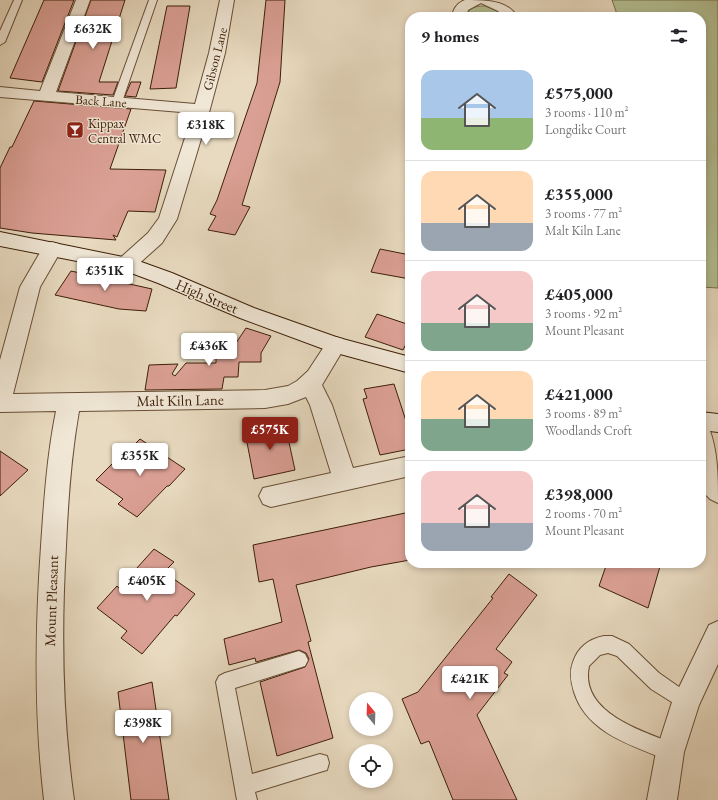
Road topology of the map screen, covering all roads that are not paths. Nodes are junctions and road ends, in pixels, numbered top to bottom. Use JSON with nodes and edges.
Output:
{"nodes":[{"id":1,"x":18,"y":0,"type":"edge"},
{"id":2,"x":83,"y":0,"type":"edge"},
{"id":3,"x":153,"y":0,"type":"edge"},
{"id":4,"x":227,"y":0,"type":"edge"},
{"id":5,"x":477,"y":0,"type":"edge"},
{"id":6,"x":486,"y":0,"type":"edge"},
{"id":7,"x":460,"y":12,"type":"edge"},
{"id":8,"x":508,"y":12,"type":"edge"},
{"id":9,"x":0,"y":42,"type":"edge"},
{"id":10,"x":0,"y":92,"type":"edge"},
{"id":11,"x":46,"y":97,"type":"junction"},
{"id":12,"x":117,"y":102,"type":"junction"},
{"id":13,"x":202,"y":109,"type":"junction"},
{"id":14,"x":0,"y":239,"type":"edge"},
{"id":15,"x":52,"y":249,"type":"junction"},
{"id":16,"x":126,"y":264,"type":"junction"},
{"id":17,"x":336,"y":345,"type":"junction"},
{"id":18,"x":405,"y":364,"type":"edge"},
{"id":19,"x":310,"y":384,"type":"junction"},
{"id":20,"x":0,"y":400,"type":"edge"},
{"id":21,"x":0,"y":403,"type":"edge"},
{"id":22,"x":69,"y":403,"type":"junction"},
{"id":23,"x":706,"y":422,"type":"edge"},
{"id":24,"x":718,"y":423,"type":"edge"},
{"id":25,"x":706,"y":464,"type":"edge"},
{"id":26,"x":405,"y":467,"type":"edge"},
{"id":27,"x":345,"y":480,"type":"junction"},
{"id":28,"x":718,"y":492,"type":"edge"},
{"id":29,"x":271,"y":496,"type":"dead end"},
{"id":30,"x":718,"y":634,"type":"edge"},
{"id":31,"x":299,"y":660,"type":"dead end"},
{"id":32,"x":686,"y":702,"type":"junction"},
{"id":33,"x":670,"y":752,"type":"junction"},
{"id":34,"x":320,"y":763,"type":"dead end"},
{"id":35,"x":246,"y":793,"type":"edge"},
{"id":36,"x":59,"y":800,"type":"edge"},
{"id":37,"x":662,"y":800,"type":"edge"}],
"edges":[{"from":1,"to":9,"type":"lane"},
{"from":2,"to":11,"type":"street"},
{"from":3,"to":12,"type":"lane"},
{"from":4,"to":13,"type":"street","name":"Gibson Lane"},
{"from":5,"to":7,"type":"street"},
{"from":6,"to":8,"type":"street"},
{"from":10,"to":11,"type":"street","name":"Back Lane"},
{"from":11,"to":12,"type":"street","name":"Back Lane"},
{"from":12,"to":13,"type":"street","name":"Back Lane"},
{"from":13,"to":16,"type":"street","name":"Gibson Lane"},
{"from":14,"to":15,"type":"street","name":"High Street"},
{"from":15,"to":16,"type":"street","name":"High Street"},
{"from":15,"to":20,"type":"street"},
{"from":16,"to":17,"type":"street","name":"High Street"},
{"from":17,"to":18,"type":"street","name":"High Street"},
{"from":17,"to":19,"type":"street","name":"Malt Kiln Lane"},
{"from":19,"to":22,"type":"street","name":"Malt Kiln Lane"},
{"from":19,"to":27,"type":"street"},
{"from":21,"to":22,"type":"street","name":"Malt Kiln Lane"},
{"from":22,"to":36,"type":"street","name":"Mount Pleasant"},
{"from":23,"to":24,"type":"street"},
{"from":25,"to":28,"type":"street"},
{"from":26,"to":27,"type":"street"},
{"from":27,"to":29,"type":"street"},
{"from":30,"to":32,"type":"street"},
{"from":31,"to":35,"type":"lane"},
{"from":32,"to":33,"type":"street"},
{"from":32,"to":33,"type":"lane"},
{"from":33,"to":37,"type":"street"},
{"from":34,"to":35,"type":"lane"}]}
